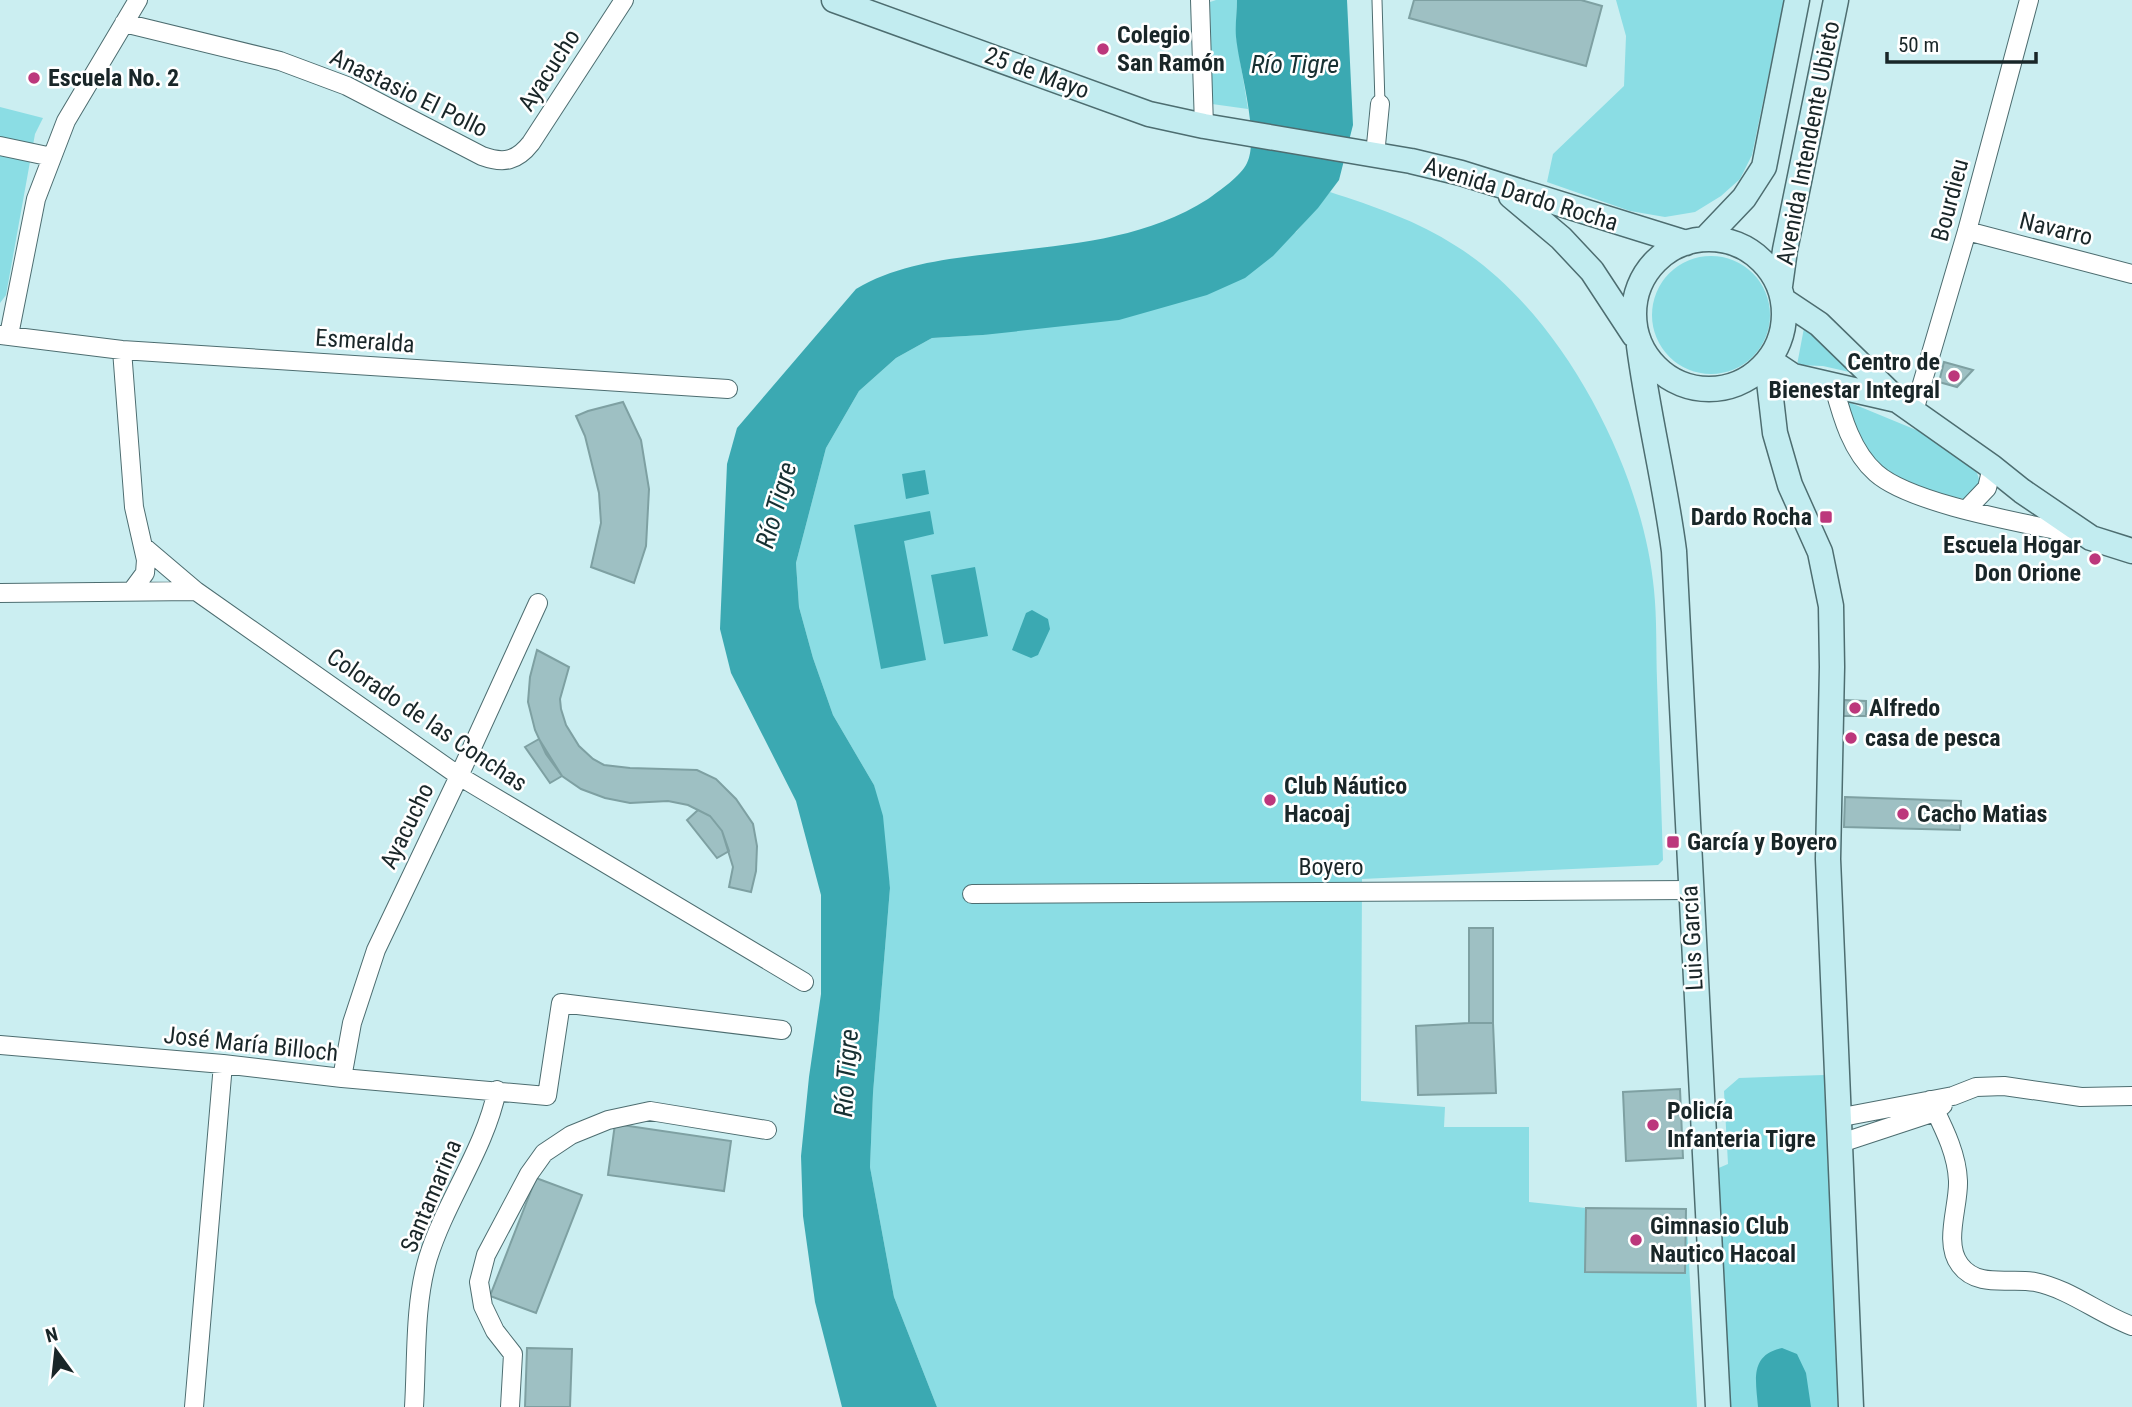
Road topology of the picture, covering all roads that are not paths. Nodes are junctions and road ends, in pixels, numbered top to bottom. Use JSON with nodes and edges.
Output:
{"nodes":[{"id":1,"x":138,"y":0,"type":"edge"},
{"id":2,"x":624,"y":0,"type":"edge"},
{"id":3,"x":834,"y":0,"type":"edge"},
{"id":4,"x":1200,"y":0,"type":"edge"},
{"id":5,"x":1377,"y":0,"type":"edge"},
{"id":6,"x":1797,"y":0,"type":"edge"},
{"id":7,"x":1836,"y":0,"type":"edge"},
{"id":8,"x":2029,"y":0,"type":"edge"},
{"id":9,"x":124,"y":23,"type":"junction"},
{"id":10,"x":1380,"y":104,"type":"joint"},
{"id":11,"x":1204,"y":126,"type":"junction"},
{"id":12,"x":1243,"y":133,"type":"joint"},
{"id":13,"x":0,"y":146,"type":"edge"},
{"id":14,"x":1365,"y":153,"type":"junction"},
{"id":15,"x":52,"y":157,"type":"junction"},
{"id":16,"x":510,"y":161,"type":"joint"},
{"id":17,"x":1496,"y":185,"type":"junction"},
{"id":18,"x":1967,"y":232,"type":"junction"},
{"id":19,"x":1696,"y":241,"type":"junction"},
{"id":20,"x":2132,"y":274,"type":"edge"},
{"id":21,"x":1782,"y":293,"type":"junction"},
{"id":22,"x":4,"y":335,"type":"edge"},
{"id":23,"x":1637,"y":341,"type":"junction"},
{"id":24,"x":122,"y":350,"type":"junction"},
{"id":25,"x":1768,"y":362,"type":"junction"},
{"id":26,"x":1834,"y":387,"type":"junction"},
{"id":27,"x":728,"y":389,"type":"dead end"},
{"id":28,"x":1906,"y":406,"type":"junction"},
{"id":29,"x":1992,"y":467,"type":"junction"},
{"id":30,"x":1968,"y":509,"type":"junction"},
{"id":31,"x":2091,"y":538,"type":"junction"},
{"id":32,"x":143,"y":546,"type":"junction"},
{"id":33,"x":2132,"y":551,"type":"edge"},
{"id":34,"x":196,"y":591,"type":"junction"},
{"id":35,"x":131,"y":592,"type":"junction"},
{"id":36,"x":0,"y":593,"type":"edge"},
{"id":37,"x":538,"y":603,"type":"dead end"},
{"id":38,"x":459,"y":776,"type":"junction"},
{"id":39,"x":1690,"y":890,"type":"junction"},
{"id":40,"x":972,"y":894,"type":"dead end"},
{"id":41,"x":804,"y":982,"type":"dead end"},
{"id":42,"x":782,"y":1030,"type":"dead end"},
{"id":43,"x":0,"y":1045,"type":"edge"},
{"id":44,"x":223,"y":1064,"type":"junction"},
{"id":45,"x":342,"y":1078,"type":"junction"},
{"id":46,"x":497,"y":1090,"type":"junction"},
{"id":47,"x":2132,"y":1096,"type":"edge"},
{"id":48,"x":1933,"y":1106,"type":"junction"},
{"id":49,"x":1837,"y":1118,"type":"junction"},
{"id":50,"x":767,"y":1130,"type":"dead end"},
{"id":51,"x":1838,"y":1144,"type":"junction"},
{"id":52,"x":2132,"y":1326,"type":"edge"},
{"id":53,"x":194,"y":1407,"type":"edge"},
{"id":54,"x":414,"y":1407,"type":"edge"},
{"id":55,"x":510,"y":1407,"type":"edge"},
{"id":56,"x":1718,"y":1407,"type":"edge"},
{"id":57,"x":1851,"y":1407,"type":"edge"}],
"edges":[{"from":1,"to":9,"type":"street"},
{"from":2,"to":16,"type":"street","name":"Ayacucho"},
{"from":3,"to":11,"type":"main road","name":"25 de Mayo"},
{"from":4,"to":11,"type":"street"},
{"from":5,"to":10,"type":"lane"},
{"from":6,"to":19,"type":"main road","name":"Avenida Intendente Ubieto"},
{"from":7,"to":21,"type":"main road","name":"Avenida Intendente Ubieto"},
{"from":8,"to":18,"type":"street","name":"Bourdieu"},
{"from":9,"to":15,"type":"street"},
{"from":9,"to":16,"type":"street","name":"Anastasio El Pollo"},
{"from":10,"to":14,"type":"street"},
{"from":11,"to":12,"type":"main road","name":"25 de Mayo"},
{"from":12,"to":14,"type":"main road","name":"Avenida Dardo Rocha"},
{"from":13,"to":15,"type":"street"},
{"from":14,"to":17,"type":"main road","name":"Avenida Dardo Rocha"},
{"from":15,"to":22,"type":"street"},
{"from":17,"to":19,"type":"main road","name":"Avenida Dardo Rocha"},
{"from":17,"to":23,"type":"main road","name":"Luis García"},
{"from":18,"to":20,"type":"street","name":"Navarro"},
{"from":18,"to":28,"type":"street","name":"Bourdieu"},
{"from":19,"to":21,"type":"main road"},
{"from":19,"to":23,"type":"main road"},
{"from":21,"to":25,"type":"main road"},
{"from":21,"to":28,"type":"main road"},
{"from":22,"to":24,"type":"street","name":"Esmeralda"},
{"from":23,"to":25,"type":"main road"},
{"from":23,"to":39,"type":"main road","name":"Luis García"},
{"from":24,"to":27,"type":"street","name":"Esmeralda"},
{"from":24,"to":32,"type":"street"},
{"from":25,"to":26,"type":"main road"},
{"from":25,"to":49,"type":"main road"},
{"from":26,"to":28,"type":"main road"},
{"from":26,"to":30,"type":"street"},
{"from":28,"to":29,"type":"main road"},
{"from":29,"to":30,"type":"street"},
{"from":29,"to":31,"type":"main road"},
{"from":30,"to":31,"type":"street"},
{"from":31,"to":33,"type":"main road"},
{"from":32,"to":34,"type":"street","name":"Colorado de las Conchas"},
{"from":32,"to":35,"type":"street"},
{"from":34,"to":35,"type":"street"},
{"from":34,"to":38,"type":"street","name":"Colorado de las Conchas"},
{"from":35,"to":36,"type":"street"},
{"from":37,"to":38,"type":"street","name":"Ayacucho"},
{"from":38,"to":41,"type":"street","name":"Colorado de las Conchas"},
{"from":38,"to":45,"type":"street","name":"Ayacucho"},
{"from":39,"to":40,"type":"street","name":"Boyero"},
{"from":39,"to":56,"type":"main road","name":"Luis García"},
{"from":42,"to":46,"type":"street","name":"José María Billoch"},
{"from":43,"to":44,"type":"street","name":"José María Billoch"},
{"from":44,"to":45,"type":"street","name":"José María Billoch"},
{"from":44,"to":53,"type":"street"},
{"from":45,"to":46,"type":"street","name":"José María Billoch"},
{"from":46,"to":54,"type":"street","name":"Santamarina"},
{"from":47,"to":48,"type":"street"},
{"from":48,"to":49,"type":"street"},
{"from":48,"to":51,"type":"street"},
{"from":48,"to":52,"type":"street"},
{"from":49,"to":51,"type":"main road"},
{"from":50,"to":55,"type":"street"},
{"from":51,"to":57,"type":"main road"}]}
